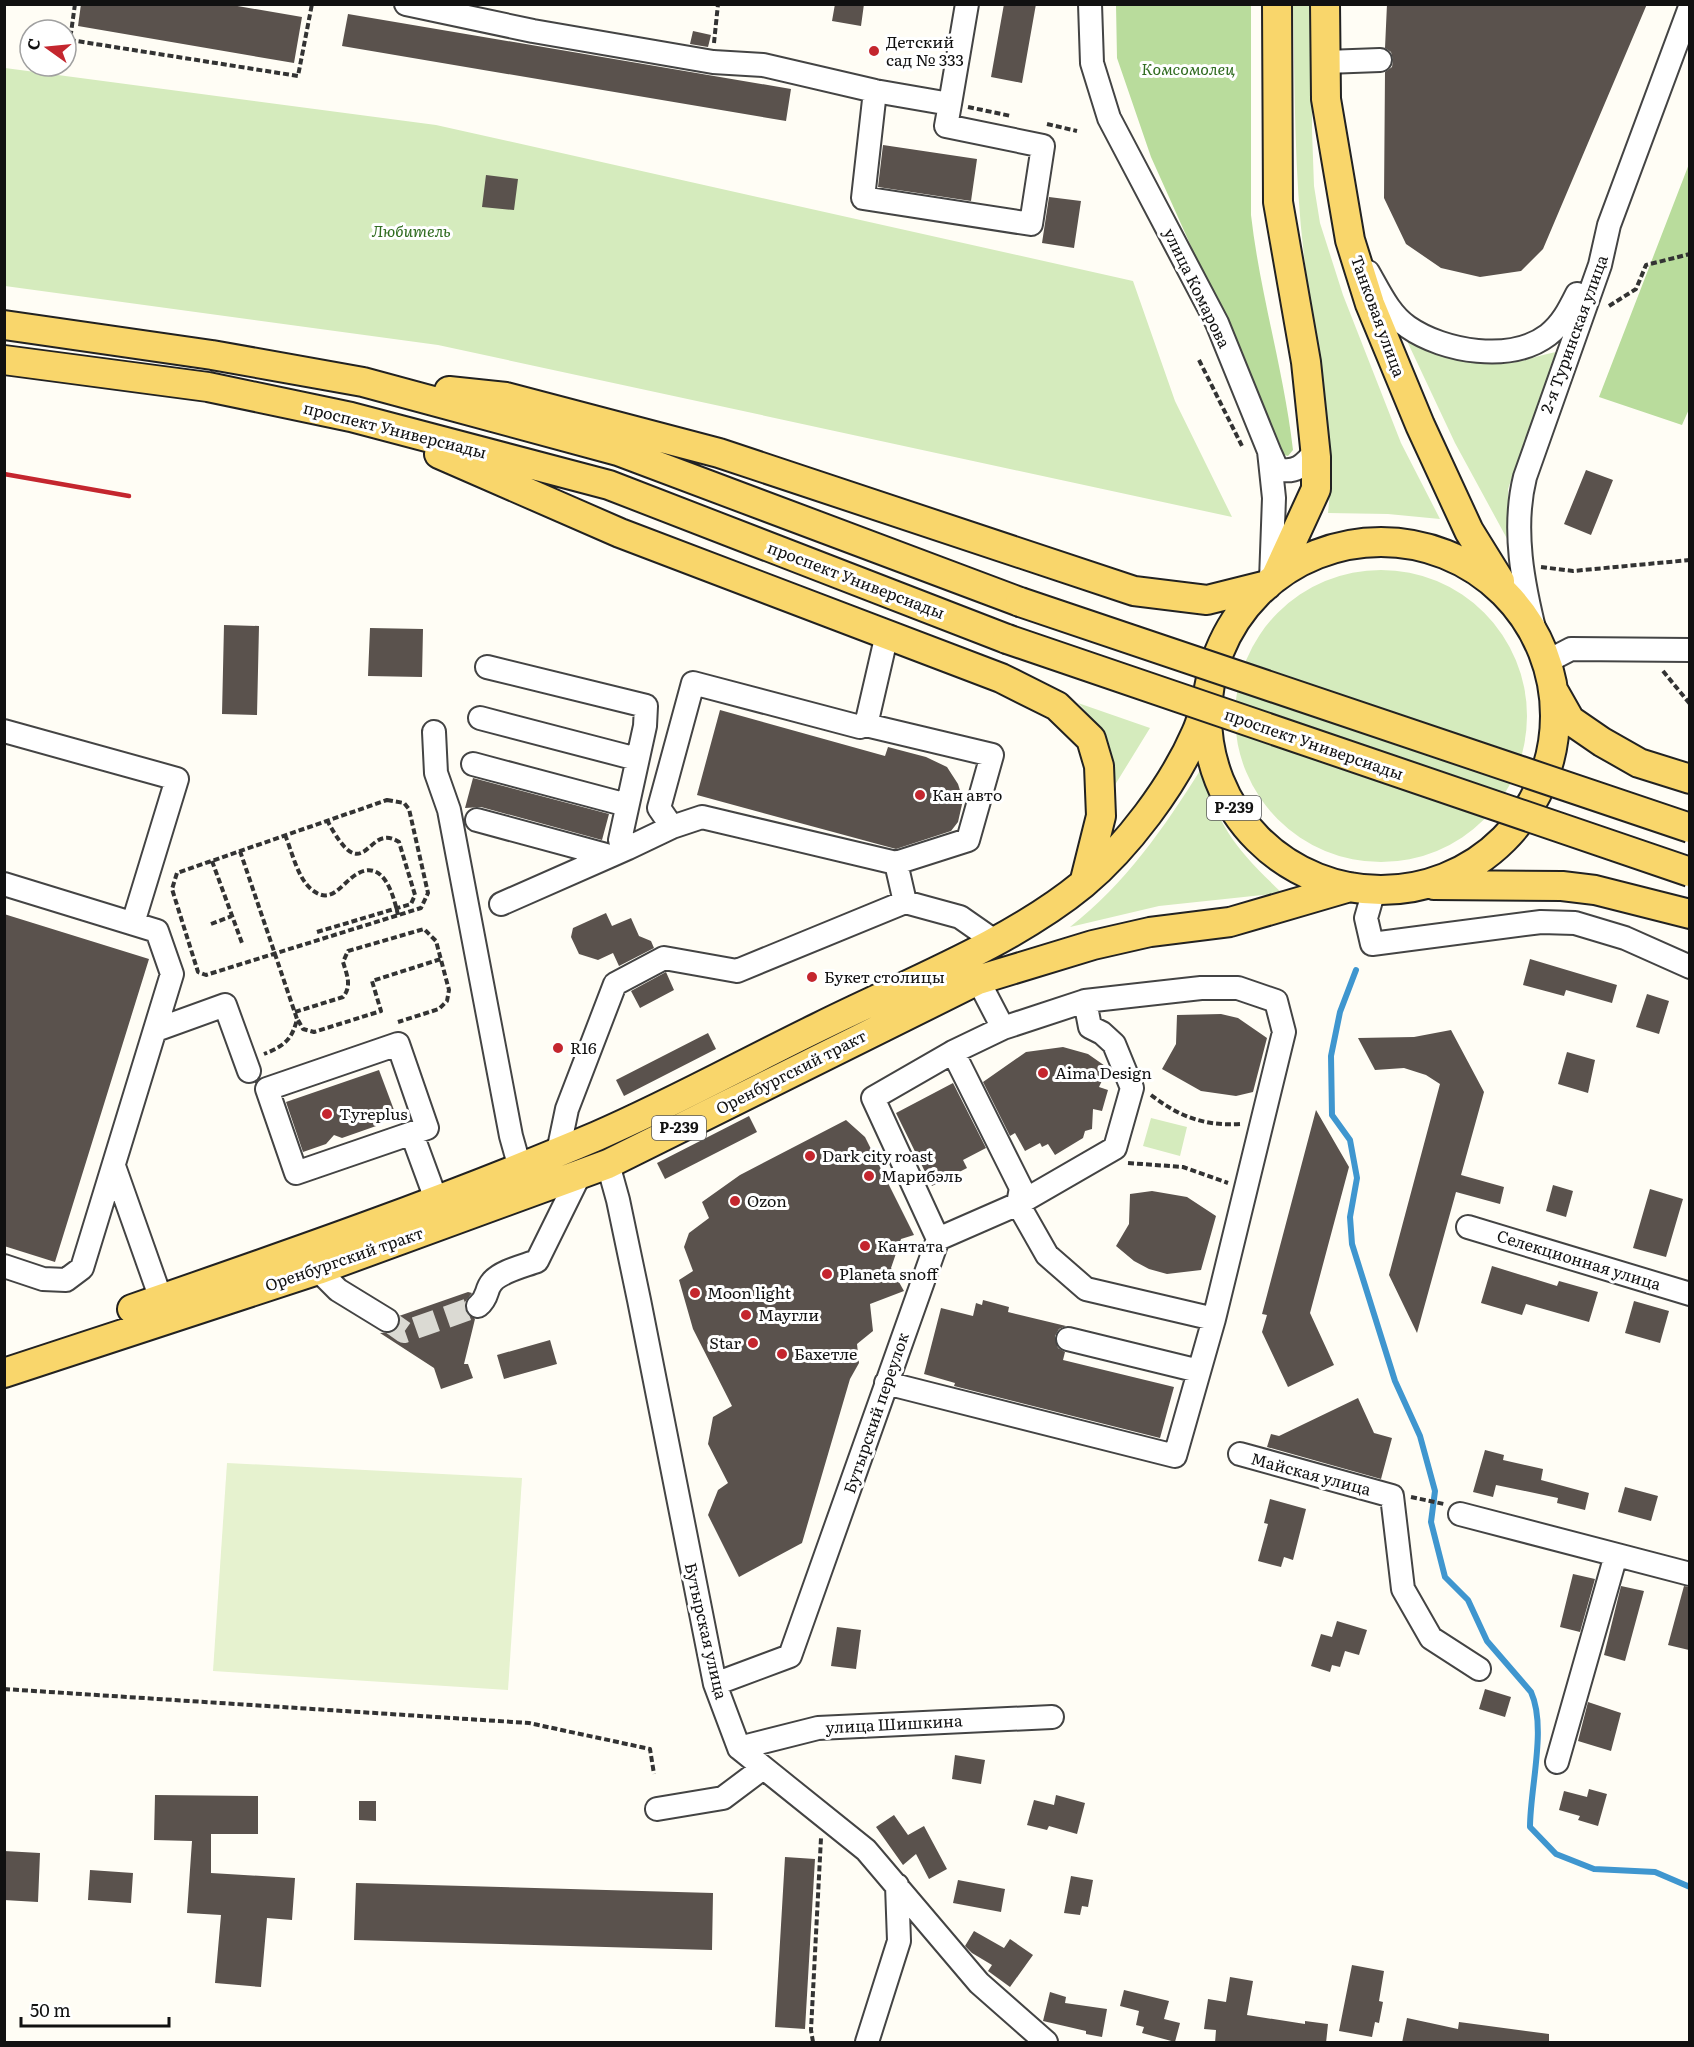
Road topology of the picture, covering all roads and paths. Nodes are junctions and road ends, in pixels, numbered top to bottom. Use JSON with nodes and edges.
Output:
{"nodes":[{"id":1,"x":75,"y":4,"type":"edge"},
{"id":2,"x":312,"y":4,"type":"edge"},
{"id":3,"x":406,"y":4,"type":"edge"},
{"id":4,"x":718,"y":4,"type":"edge"},
{"id":5,"x":967,"y":4,"type":"edge"},
{"id":6,"x":1090,"y":4,"type":"edge"},
{"id":7,"x":1277,"y":4,"type":"edge"},
{"id":8,"x":1325,"y":4,"type":"edge"},
{"id":9,"x":1689,"y":6,"type":"edge"},
{"id":10,"x":1380,"y":60,"type":"dead end"},
{"id":11,"x":713,"y":62,"type":"junction"},
{"id":12,"x":1326,"y":62,"type":"junction"},
{"id":13,"x":875,"y":91,"type":"junction"},
{"id":14,"x":950,"y":104,"type":"junction"},
{"id":15,"x":1059,"y":126,"type":"dead end"},
{"id":16,"x":1077,"y":131,"type":"dead end"},
{"id":17,"x":1609,"y":225,"type":"junction"},
{"id":18,"x":1350,"y":240,"type":"junction"},
{"id":19,"x":1689,"y":254,"type":"edge"},
{"id":20,"x":1603,"y":309,"type":"dead end"},
{"id":21,"x":4,"y":325,"type":"edge"},
{"id":22,"x":4,"y":360,"type":"edge"},
{"id":23,"x":1198,"y":360,"type":"dead end"},
{"id":24,"x":363,"y":382,"type":"junction"},
{"id":25,"x":351,"y":417,"type":"junction"},
{"id":26,"x":1242,"y":446,"type":"dead end"},
{"id":27,"x":1269,"y":451,"type":"junction"},
{"id":28,"x":1316,"y":451,"type":"junction"},
{"id":29,"x":1689,"y":560,"type":"edge"},
{"id":30,"x":1539,"y":567,"type":"dead end"},
{"id":31,"x":1272,"y":580,"type":"junction"},
{"id":32,"x":1514,"y":603,"type":"junction"},
{"id":33,"x":887,"y":634,"type":"junction"},
{"id":34,"x":1536,"y":636,"type":"junction"},
{"id":35,"x":1689,"y":650,"type":"edge"},
{"id":36,"x":488,"y":667,"type":"dead end"},
{"id":37,"x":1662,"y":669,"type":"dead end"},
{"id":38,"x":1213,"y":670,"type":"junction"},
{"id":39,"x":1549,"y":675,"type":"junction"},
{"id":40,"x":1689,"y":704,"type":"edge"},
{"id":41,"x":480,"y":718,"type":"dead end"},
{"id":42,"x":866,"y":725,"type":"junction"},
{"id":43,"x":4,"y":731,"type":"edge"},
{"id":44,"x":434,"y":732,"type":"dead end"},
{"id":45,"x":637,"y":759,"type":"junction"},
{"id":46,"x":473,"y":764,"type":"dead end"},
{"id":47,"x":1689,"y":779,"type":"edge"},
{"id":48,"x":627,"y":805,"type":"junction"},
{"id":49,"x":327,"y":820,"type":"junction"},
{"id":50,"x":477,"y":820,"type":"dead end"},
{"id":51,"x":672,"y":827,"type":"junction"},
{"id":52,"x":1689,"y":828,"type":"edge"},
{"id":53,"x":285,"y":835,"type":"junction"},
{"id":54,"x":240,"y":851,"type":"junction"},
{"id":55,"x":619,"y":852,"type":"junction"},
{"id":56,"x":212,"y":861,"type":"junction"},
{"id":57,"x":896,"y":863,"type":"junction"},
{"id":58,"x":1689,"y":872,"type":"edge"},
{"id":59,"x":1085,"y":882,"type":"junction"},
{"id":60,"x":4,"y":884,"type":"edge"},
{"id":61,"x":1423,"y":884,"type":"junction"},
{"id":62,"x":1362,"y":888,"type":"junction"},
{"id":63,"x":905,"y":902,"type":"junction"},
{"id":64,"x":501,"y":904,"type":"dead end"},
{"id":65,"x":396,"y":908,"type":"junction"},
{"id":66,"x":1689,"y":914,"type":"edge"},
{"id":67,"x":398,"y":915,"type":"junction"},
{"id":68,"x":231,"y":916,"type":"junction"},
{"id":69,"x":133,"y":923,"type":"junction"},
{"id":70,"x":211,"y":924,"type":"dead end"},
{"id":71,"x":317,"y":932,"type":"dead end"},
{"id":72,"x":993,"y":940,"type":"junction"},
{"id":73,"x":242,"y":943,"type":"dead end"},
{"id":74,"x":273,"y":955,"type":"junction"},
{"id":75,"x":441,"y":959,"type":"junction"},
{"id":76,"x":1689,"y":968,"type":"edge"},
{"id":77,"x":978,"y":980,"type":"junction"},
{"id":78,"x":1085,"y":1001,"type":"junction"},
{"id":79,"x":295,"y":1012,"type":"junction"},
{"id":80,"x":297,"y":1019,"type":"junction"},
{"id":81,"x":394,"y":1023,"type":"dead end"},
{"id":82,"x":1003,"y":1028,"type":"junction"},
{"id":83,"x":156,"y":1030,"type":"junction"},
{"id":84,"x":953,"y":1052,"type":"junction"},
{"id":85,"x":247,"y":1066,"type":"joint"},
{"id":86,"x":1132,"y":1088,"type":"junction"},
{"id":87,"x":1262,"y":1125,"type":"junction"},
{"id":88,"x":411,"y":1134,"type":"junction"},
{"id":89,"x":1113,"y":1149,"type":"junction"},
{"id":90,"x":558,"y":1152,"type":"junction"},
{"id":91,"x":608,"y":1164,"type":"junction"},
{"id":92,"x":520,"y":1168,"type":"junction"},
{"id":93,"x":115,"y":1169,"type":"junction"},
{"id":94,"x":580,"y":1174,"type":"junction"},
{"id":95,"x":1243,"y":1199,"type":"junction"},
{"id":96,"x":437,"y":1202,"type":"junction"},
{"id":97,"x":1018,"y":1204,"type":"junction"},
{"id":98,"x":1468,"y":1227,"type":"dead end"},
{"id":99,"x":938,"y":1239,"type":"junction"},
{"id":100,"x":4,"y":1266,"type":"edge"},
{"id":101,"x":318,"y":1270,"type":"junction"},
{"id":102,"x":1689,"y":1294,"type":"edge"},
{"id":103,"x":161,"y":1299,"type":"junction"},
{"id":104,"x":478,"y":1306,"type":"tunnel mouth"},
{"id":105,"x":1214,"y":1319,"type":"junction"},
{"id":106,"x":387,"y":1320,"type":"tunnel mouth"},
{"id":107,"x":1068,"y":1339,"type":"dead end"},
{"id":108,"x":4,"y":1354,"type":"edge"},
{"id":109,"x":1199,"y":1371,"type":"junction"},
{"id":110,"x":4,"y":1373,"type":"edge"},
{"id":111,"x":886,"y":1383,"type":"junction"},
{"id":112,"x":1240,"y":1454,"type":"dead end"},
{"id":113,"x":1421,"y":1498,"type":"dead end"},
{"id":114,"x":1451,"y":1509,"type":"joint"},
{"id":115,"x":1616,"y":1555,"type":"junction"},
{"id":116,"x":1689,"y":1574,"type":"edge"},
{"id":117,"x":1479,"y":1669,"type":"dead end"},
{"id":118,"x":715,"y":1684,"type":"junction"},
{"id":119,"x":4,"y":1689,"type":"edge"},
{"id":120,"x":1052,"y":1717,"type":"dead end"},
{"id":121,"x":739,"y":1748,"type":"junction"},
{"id":122,"x":1557,"y":1762,"type":"dead end"},
{"id":123,"x":763,"y":1768,"type":"junction"},
{"id":124,"x":654,"y":1774,"type":"dead end"},
{"id":125,"x":657,"y":1809,"type":"dead end"},
{"id":126,"x":823,"y":1817,"type":"junction"},
{"id":127,"x":897,"y":1886,"type":"junction"},
{"id":128,"x":813,"y":2043,"type":"edge"},
{"id":129,"x":867,"y":2043,"type":"edge"},
{"id":130,"x":1046,"y":2043,"type":"edge"}],
"edges":[{"from":1,"to":2,"type":"path"},
{"from":3,"to":11,"type":"street"},
{"from":4,"to":11,"type":"path"},
{"from":5,"to":14,"type":"street"},
{"from":6,"to":27,"type":"street","name":"улица Комарова"},
{"from":7,"to":28,"type":"main road"},
{"from":8,"to":12,"type":"main road","name":"Танковая улица"},
{"from":9,"to":17,"type":"street","name":"2-я Туринская улица"},
{"from":10,"to":12,"type":"street"},
{"from":11,"to":13,"type":"street"},
{"from":12,"to":18,"type":"main road","name":"Танковая улица"},
{"from":13,"to":14,"type":"street"},
{"from":13,"to":14,"type":"street"},
{"from":15,"to":16,"type":"path"},
{"from":17,"to":18,"type":"street"},
{"from":17,"to":34,"type":"street","name":"2-я Туринская улица"},
{"from":18,"to":32,"type":"main road","name":"Танковая улица"},
{"from":19,"to":20,"type":"path"},
{"from":21,"to":24,"type":"main road"},
{"from":22,"to":25,"type":"main road","name":"проспект Универсиады"},
{"from":23,"to":26,"type":"path"},
{"from":24,"to":31,"type":"main road"},
{"from":24,"to":52,"type":"main road","bridge":true},
{"from":25,"to":33,"type":"main road"},
{"from":25,"to":58,"type":"main road","name":"проспект Универсиады","bridge":true},
{"from":27,"to":28,"type":"street"},
{"from":27,"to":31,"type":"street","name":"улица Комарова"},
{"from":28,"to":31,"type":"main road"},
{"from":29,"to":30,"type":"path"},
{"from":31,"to":32,"type":"main road","number":"Р-239"},
{"from":31,"to":38,"type":"main road","number":"Р-239"},
{"from":32,"to":34,"type":"main road","number":"Р-239"},
{"from":33,"to":42,"type":"street"},
{"from":33,"to":59,"type":"main road"},
{"from":34,"to":39,"type":"main road","number":"Р-239"},
{"from":35,"to":39,"type":"street"},
{"from":36,"to":45,"type":"street"},
{"from":37,"to":40,"type":"path"},
{"from":38,"to":59,"type":"main road","name":"Оренбургский тракт","number":"Р-239"},
{"from":38,"to":62,"type":"main road","number":"Р-239"},
{"from":39,"to":47,"type":"main road","number":"Р-239"},
{"from":39,"to":61,"type":"main road","number":"Р-239"},
{"from":41,"to":45,"type":"street"},
{"from":42,"to":51,"type":"street"},
{"from":42,"to":57,"type":"street"},
{"from":43,"to":69,"type":"street"},
{"from":44,"to":92,"type":"street"},
{"from":45,"to":48,"type":"street"},
{"from":46,"to":48,"type":"street"},
{"from":48,"to":55,"type":"street"},
{"from":49,"to":53,"type":"path"},
{"from":49,"to":65,"type":"path"},
{"from":49,"to":67,"type":"path"},
{"from":50,"to":55,"type":"street"},
{"from":51,"to":55,"type":"street"},
{"from":51,"to":57,"type":"street"},
{"from":53,"to":54,"type":"path"},
{"from":53,"to":65,"type":"path"},
{"from":54,"to":56,"type":"path"},
{"from":54,"to":74,"type":"path"},
{"from":55,"to":64,"type":"street"},
{"from":56,"to":68,"type":"path"},
{"from":56,"to":74,"type":"path"},
{"from":57,"to":63,"type":"street"},
{"from":59,"to":72,"type":"main road","name":"Оренбургский тракт","number":"Р-239"},
{"from":60,"to":69,"type":"street"},
{"from":61,"to":62,"type":"main road","number":"Р-239"},
{"from":61,"to":66,"type":"main road","number":"Р-239"},
{"from":62,"to":76,"type":"street"},
{"from":62,"to":77,"type":"main road","name":"Оренбургский тракт","number":"Р-239"},
{"from":63,"to":72,"type":"street"},
{"from":63,"to":90,"type":"street"},
{"from":65,"to":67,"type":"path"},
{"from":65,"to":71,"type":"path"},
{"from":67,"to":74,"type":"path"},
{"from":68,"to":70,"type":"path"},
{"from":68,"to":73,"type":"path"},
{"from":69,"to":83,"type":"street"},
{"from":72,"to":90,"type":"main road","name":"Оренбургский тракт","number":"Р-239"},
{"from":74,"to":79,"type":"path"},
{"from":75,"to":79,"type":"path"},
{"from":75,"to":80,"type":"path"},
{"from":75,"to":81,"type":"path"},
{"from":77,"to":82,"type":"street"},
{"from":77,"to":91,"type":"main road","name":"Оренбургский тракт","number":"Р-239"},
{"from":78,"to":82,"type":"street"},
{"from":78,"to":86,"type":"street"},
{"from":78,"to":87,"type":"street"},
{"from":79,"to":80,"type":"path"},
{"from":80,"to":85,"type":"path"},
{"from":82,"to":84,"type":"street"},
{"from":83,"to":85,"type":"street"},
{"from":83,"to":93,"type":"street"},
{"from":84,"to":97,"type":"street"},
{"from":84,"to":99,"type":"street"},
{"from":86,"to":87,"type":"path"},
{"from":86,"to":89,"type":"street"},
{"from":87,"to":95,"type":"street"},
{"from":88,"to":88,"type":"street"},
{"from":88,"to":96,"type":"street"},
{"from":89,"to":95,"type":"path"},
{"from":89,"to":97,"type":"street"},
{"from":90,"to":92,"type":"main road","name":"Оренбургский тракт","number":"Р-239"},
{"from":91,"to":94,"type":"main road","name":"Оренбургский тракт","number":"Р-239"},
{"from":91,"to":118,"type":"street","name":"Бутырская улица"},
{"from":92,"to":96,"type":"main road","name":"Оренбургский тракт","number":"Р-239"},
{"from":93,"to":100,"type":"street"},
{"from":93,"to":103,"type":"street"},
{"from":94,"to":101,"type":"main road","name":"Оренбургский тракт","number":"Р-239"},
{"from":94,"to":104,"type":"street"},
{"from":95,"to":105,"type":"street"},
{"from":96,"to":103,"type":"main road","name":"Оренбургский тракт","number":"Р-239"},
{"from":97,"to":99,"type":"street"},
{"from":97,"to":105,"type":"street"},
{"from":98,"to":102,"type":"street","name":"Селекционная улица"},
{"from":99,"to":111,"type":"street","name":"Бутырский переулок"},
{"from":101,"to":106,"type":"street"},
{"from":101,"to":110,"type":"main road","name":"Оренбургский тракт","number":"Р-239"},
{"from":103,"to":108,"type":"main road","name":"Оренбургский тракт","number":"Р-239"},
{"from":105,"to":109,"type":"street"},
{"from":107,"to":109,"type":"street"},
{"from":109,"to":111,"type":"street"},
{"from":111,"to":118,"type":"street","name":"Бутырский переулок"},
{"from":112,"to":117,"type":"street","name":"Майская улица"},
{"from":113,"to":114,"type":"path"},
{"from":114,"to":115,"type":"street"},
{"from":115,"to":116,"type":"street"},
{"from":115,"to":122,"type":"street"},
{"from":118,"to":121,"type":"street","name":"Бутырская улица"},
{"from":119,"to":124,"type":"path"},
{"from":120,"to":121,"type":"street","name":"улица Шишкина"},
{"from":121,"to":123,"type":"street","name":"Бутырская улица"},
{"from":123,"to":125,"type":"street"},
{"from":123,"to":126,"type":"street","name":"Бутырская улица"},
{"from":126,"to":127,"type":"street","name":"Бутырская улица"},
{"from":126,"to":128,"type":"path"},
{"from":127,"to":129,"type":"street"},
{"from":127,"to":130,"type":"street","name":"Бутырская улица"}]}
